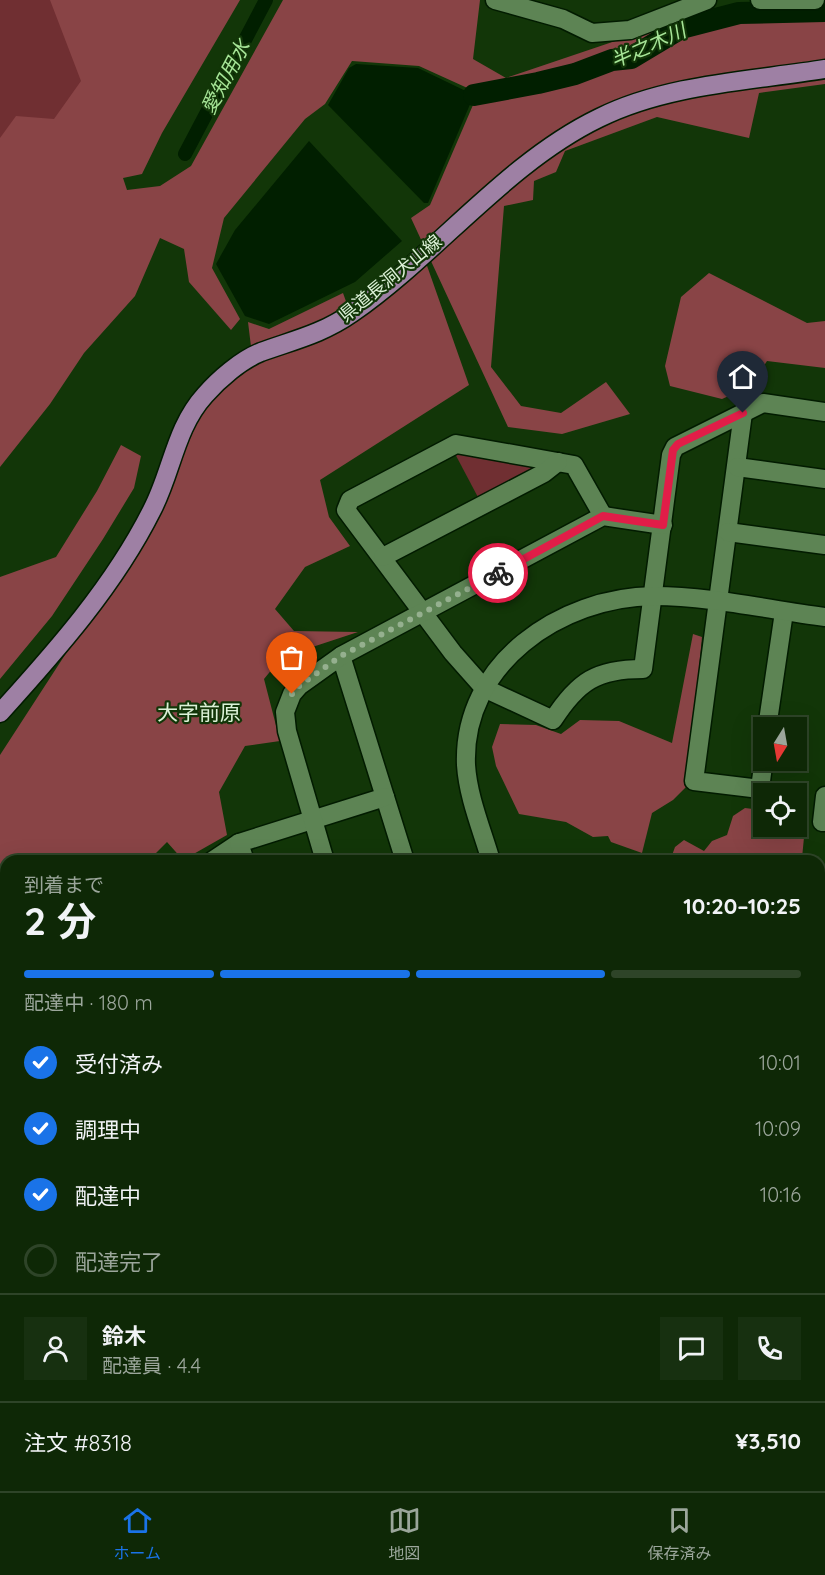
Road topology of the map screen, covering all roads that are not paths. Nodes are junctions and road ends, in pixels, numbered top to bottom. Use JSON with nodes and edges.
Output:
{"nodes":[{"id":1,"x":495,"y":0,"type":"edge"},
{"id":2,"x":707,"y":0,"type":"edge"},
{"id":3,"x":760,"y":0,"type":"edge"},
{"id":4,"x":815,"y":0,"type":"edge"},
{"id":5,"x":825,"y":69,"type":"edge"},
{"id":6,"x":825,"y":412,"type":"edge"},
{"id":7,"x":743,"y":413,"type":"junction"},
{"id":8,"x":558,"y":462,"type":"junction"},
{"id":9,"x":737,"y":467,"type":"junction"},
{"id":10,"x":825,"y":479,"type":"edge"},
{"id":11,"x":603,"y":516,"type":"junction"},
{"id":12,"x":663,"y":525,"type":"junction"},
{"id":13,"x":728,"y":532,"type":"junction"},
{"id":14,"x":825,"y":545,"type":"edge"},
{"id":15,"x":383,"y":557,"type":"junction"},
{"id":16,"x":652,"y":596,"type":"junction"},
{"id":17,"x":717,"y":602,"type":"junction"},
{"id":18,"x":424,"y":612,"type":"junction"},
{"id":19,"x":784,"y":612,"type":"junction"},
{"id":20,"x":825,"y":617,"type":"edge"},
{"id":21,"x":341,"y":656,"type":"junction"},
{"id":22,"x":484,"y":688,"type":"junction"},
{"id":23,"x":0,"y":713,"type":"edge"},
{"id":24,"x":769,"y":717,"type":"edge"},
{"id":25,"x":762,"y":771,"type":"edge"},
{"id":26,"x":825,"y":796,"type":"edge"},
{"id":27,"x":385,"y":797,"type":"junction"},
{"id":28,"x":313,"y":822,"type":"junction"},
{"id":29,"x":825,"y":822,"type":"edge"},
{"id":30,"x":239,"y":843,"type":"junction"},
{"id":31,"x":221,"y":855,"type":"edge"},
{"id":32,"x":243,"y":855,"type":"edge"},
{"id":33,"x":323,"y":855,"type":"edge"},
{"id":34,"x":403,"y":855,"type":"edge"},
{"id":35,"x":489,"y":855,"type":"edge"}],
"edges":[{"from":1,"to":2,"type":"street"},
{"from":3,"to":4,"type":"street"},
{"from":5,"to":23,"type":"main road","name":"県道長洞犬山線"},
{"from":6,"to":7,"type":"street"},
{"from":7,"to":9,"type":"street"},
{"from":7,"to":12,"type":"street"},
{"from":8,"to":11,"type":"street"},
{"from":8,"to":15,"type":"street"},
{"from":8,"to":15,"type":"street"},
{"from":9,"to":10,"type":"street"},
{"from":9,"to":13,"type":"street"},
{"from":11,"to":12,"type":"street"},
{"from":11,"to":18,"type":"street"},
{"from":12,"to":16,"type":"street"},
{"from":13,"to":14,"type":"street"},
{"from":13,"to":17,"type":"street"},
{"from":15,"to":18,"type":"street"},
{"from":16,"to":17,"type":"street"},
{"from":16,"to":22,"type":"street"},
{"from":16,"to":22,"type":"street"},
{"from":17,"to":19,"type":"street"},
{"from":17,"to":25,"type":"street"},
{"from":18,"to":21,"type":"street"},
{"from":18,"to":22,"type":"street"},
{"from":19,"to":20,"type":"street"},
{"from":19,"to":24,"type":"street"},
{"from":21,"to":27,"type":"street"},
{"from":21,"to":28,"type":"street"},
{"from":22,"to":35,"type":"street"},
{"from":26,"to":29,"type":"street"},
{"from":27,"to":28,"type":"street"},
{"from":27,"to":34,"type":"street"},
{"from":28,"to":30,"type":"street"},
{"from":28,"to":33,"type":"street"},
{"from":30,"to":31,"type":"street"},
{"from":30,"to":32,"type":"street"}]}
